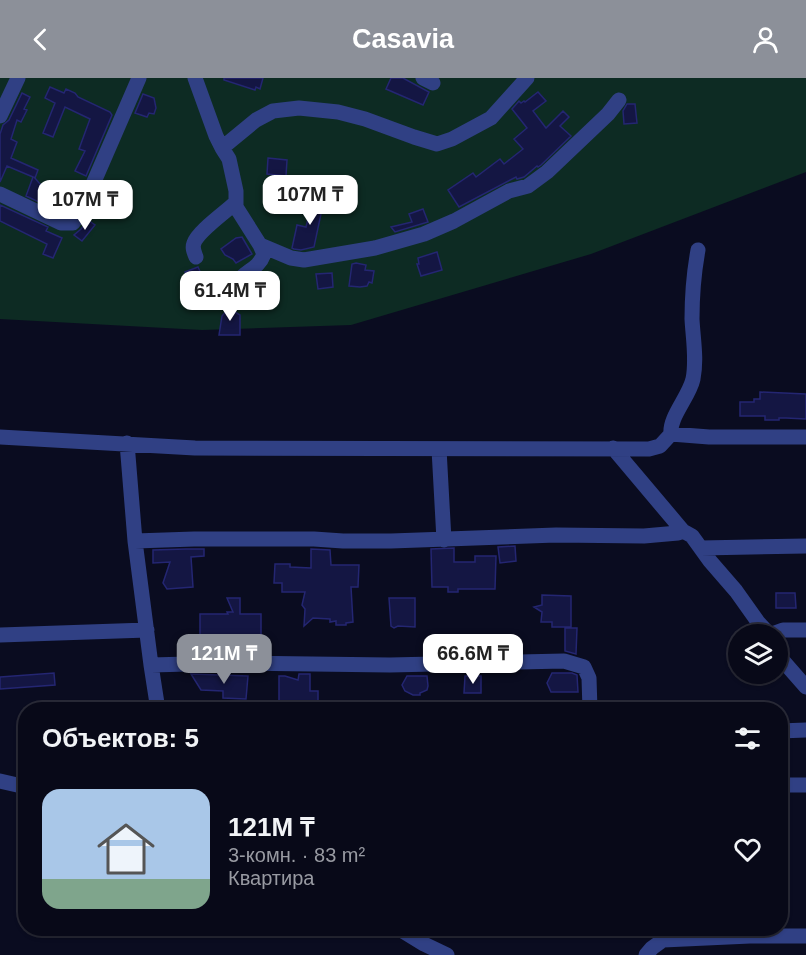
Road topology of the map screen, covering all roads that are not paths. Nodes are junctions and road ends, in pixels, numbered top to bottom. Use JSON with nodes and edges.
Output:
{"nodes":[{"id":1,"x":18,"y":78,"type":"edge"},
{"id":2,"x":139,"y":78,"type":"edge"},
{"id":3,"x":195,"y":78,"type":"edge"},
{"id":4,"x":527,"y":78,"type":"edge"},
{"id":5,"x":619,"y":100,"type":"dead end"},
{"id":6,"x":0,"y":116,"type":"edge"},
{"id":7,"x":222,"y":148,"type":"junction"},
{"id":8,"x":0,"y":194,"type":"edge"},
{"id":9,"x":236,"y":202,"type":"junction"},
{"id":10,"x":260,"y":245,"type":"junction"},
{"id":11,"x":698,"y":250,"type":"dead end"},
{"id":12,"x":196,"y":257,"type":"dead end"},
{"id":13,"x":236,"y":285,"type":"dead end"},
{"id":14,"x":670,"y":434,"type":"junction"},
{"id":15,"x":0,"y":436,"type":"edge"},
{"id":16,"x":806,"y":437,"type":"edge"},
{"id":17,"x":127,"y":443,"type":"junction"},
{"id":18,"x":439,"y":448,"type":"junction"},
{"id":19,"x":613,"y":448,"type":"junction"},
{"id":20,"x":683,"y":531,"type":"junction"},
{"id":21,"x":444,"y":540,"type":"junction"},
{"id":22,"x":135,"y":541,"type":"junction"},
{"id":23,"x":806,"y":546,"type":"edge"},
{"id":24,"x":701,"y":548,"type":"junction"},
{"id":25,"x":760,"y":624,"type":"edge"},
{"id":26,"x":147,"y":630,"type":"junction"},
{"id":27,"x":788,"y":630,"type":"edge"},
{"id":28,"x":806,"y":630,"type":"edge"},
{"id":29,"x":0,"y":635,"type":"edge"},
{"id":30,"x":151,"y":665,"type":"junction"},
{"id":31,"x":788,"y":667,"type":"edge"},
{"id":32,"x":806,"y":687,"type":"edge"},
{"id":33,"x":157,"y":702,"type":"edge"},
{"id":34,"x":590,"y":702,"type":"edge"},
{"id":35,"x":806,"y":730,"type":"edge"},
{"id":36,"x":788,"y":731,"type":"edge"},
{"id":37,"x":0,"y":781,"type":"edge"},
{"id":38,"x":18,"y":785,"type":"edge"},
{"id":39,"x":788,"y":785,"type":"edge"},
{"id":40,"x":806,"y":785,"type":"edge"},
{"id":41,"x":411,"y":936,"type":"edge"},
{"id":42,"x":806,"y":936,"type":"edge"},
{"id":43,"x":447,"y":955,"type":"edge"},
{"id":44,"x":646,"y":955,"type":"edge"}],
"edges":[{"from":1,"to":6,"type":"street"},
{"from":2,"to":8,"type":"street"},
{"from":3,"to":7,"type":"street"},
{"from":4,"to":7,"type":"street"},
{"from":5,"to":10,"type":"street"},
{"from":7,"to":9,"type":"street"},
{"from":9,"to":10,"type":"street"},
{"from":9,"to":12,"type":"street"},
{"from":10,"to":13,"type":"street"},
{"from":11,"to":14,"type":"street"},
{"from":14,"to":16,"type":"street"},
{"from":14,"to":19,"type":"street"},
{"from":15,"to":17,"type":"street"},
{"from":17,"to":18,"type":"street"},
{"from":17,"to":22,"type":"street"},
{"from":18,"to":19,"type":"street"},
{"from":18,"to":21,"type":"street"},
{"from":19,"to":20,"type":"street"},
{"from":20,"to":21,"type":"street"},
{"from":20,"to":24,"type":"street"},
{"from":21,"to":22,"type":"street"},
{"from":22,"to":26,"type":"street"},
{"from":23,"to":24,"type":"street"},
{"from":24,"to":25,"type":"street"},
{"from":26,"to":29,"type":"street"},
{"from":26,"to":30,"type":"street"},
{"from":27,"to":28,"type":"street"},
{"from":30,"to":33,"type":"street"},
{"from":30,"to":34,"type":"street"},
{"from":31,"to":32,"type":"street"},
{"from":35,"to":36,"type":"street"},
{"from":37,"to":38,"type":"street"},
{"from":39,"to":40,"type":"street"},
{"from":41,"to":43,"type":"street"},
{"from":42,"to":44,"type":"street"}]}
